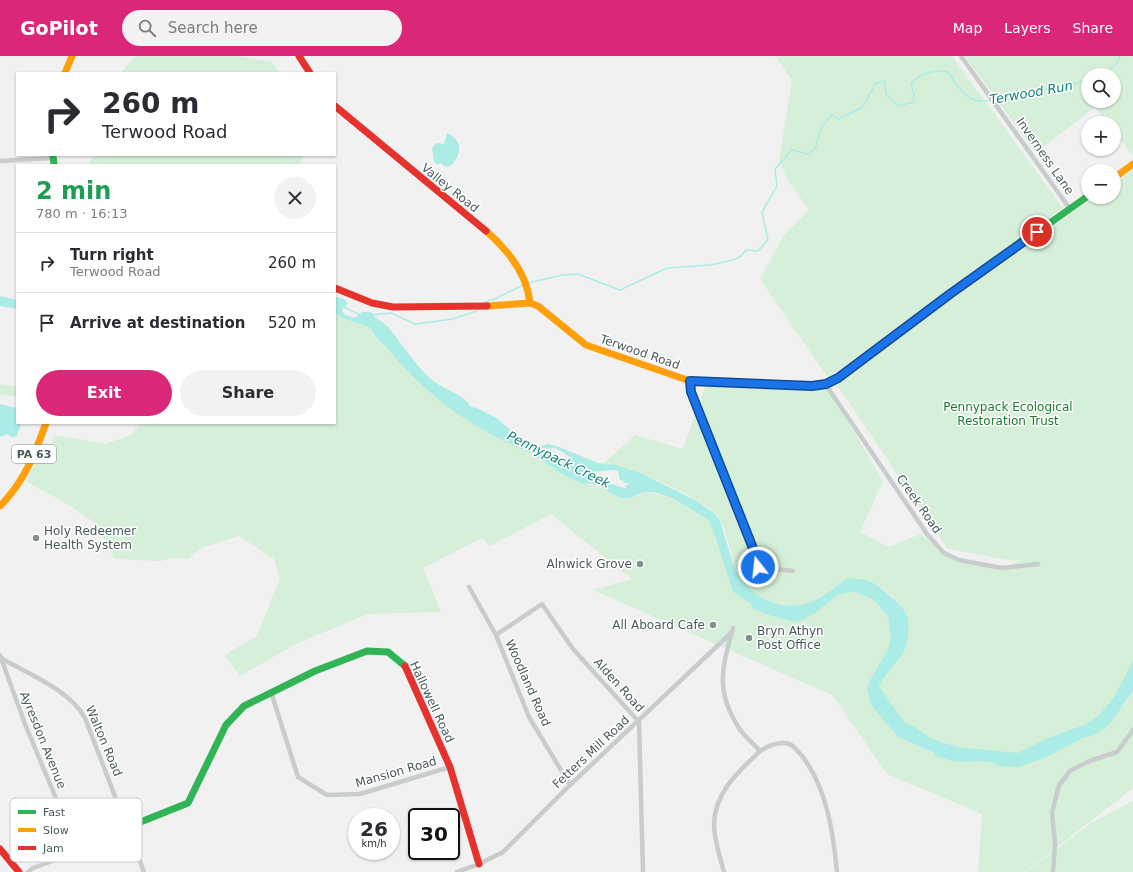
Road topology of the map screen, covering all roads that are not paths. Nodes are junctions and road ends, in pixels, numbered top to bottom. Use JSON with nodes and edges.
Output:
{"nodes":[{"id":1,"x":72,"y":56,"type":"edge"},
{"id":2,"x":299,"y":56,"type":"edge"},
{"id":3,"x":961,"y":56,"type":"edge"},
{"id":4,"x":65,"y":72,"type":"edge"},
{"id":5,"x":309,"y":72,"type":"edge"},
{"id":6,"x":336,"y":107,"type":"edge"},
{"id":7,"x":54,"y":159,"type":"edge"},
{"id":8,"x":0,"y":161,"type":"edge"},
{"id":9,"x":1133,"y":164,"type":"edge"},
{"id":10,"x":1121,"y":173,"type":"edge"},
{"id":11,"x":1081,"y":201,"type":"edge"},
{"id":12,"x":1070,"y":209,"type":"junction"},
{"id":13,"x":336,"y":288,"type":"edge"},
{"id":14,"x":530,"y":303,"type":"junction"},
{"id":15,"x":690,"y":381,"type":"junction"},
{"id":16,"x":826,"y":384,"type":"junction"},
{"id":17,"x":46,"y":424,"type":"edge"},
{"id":18,"x":0,"y":506,"type":"edge"},
{"id":19,"x":1038,"y":564,"type":"dead end"},
{"id":20,"x":758,"y":567,"type":"junction"},
{"id":21,"x":793,"y":571,"type":"dead end"},
{"id":22,"x":752,"y":583,"type":"dead end"},
{"id":23,"x":469,"y":587,"type":"dead end"},
{"id":24,"x":496,"y":635,"type":"junction"},
{"id":25,"x":0,"y":657,"type":"edge"},
{"id":26,"x":271,"y":692,"type":"junction"},
{"id":27,"x":639,"y":722,"type":"junction"},
{"id":28,"x":1133,"y":730,"type":"edge"},
{"id":29,"x":760,"y":751,"type":"junction"},
{"id":30,"x":450,"y":767,"type":"junction"},
{"id":31,"x":570,"y":785,"type":"junction"},
{"id":32,"x":56,"y":798,"type":"edge"},
{"id":33,"x":117,"y":798,"type":"edge"},
{"id":34,"x":142,"y":824,"type":"edge"},
{"id":35,"x":0,"y":848,"type":"edge"},
{"id":36,"x":10,"y":861,"type":"edge"},
{"id":37,"x":11,"y":862,"type":"edge"},
{"id":38,"x":49,"y":862,"type":"edge"},
{"id":39,"x":140,"y":862,"type":"edge"},
{"id":40,"x":479,"y":864,"type":"junction"},
{"id":41,"x":19,"y":872,"type":"edge"},
{"id":42,"x":28,"y":872,"type":"edge"},
{"id":43,"x":144,"y":872,"type":"edge"},
{"id":44,"x":456,"y":872,"type":"edge"},
{"id":45,"x":643,"y":872,"type":"edge"},
{"id":46,"x":724,"y":872,"type":"edge"},
{"id":47,"x":836,"y":872,"type":"edge"},
{"id":48,"x":1053,"y":872,"type":"edge"}],
"edges":[{"from":1,"to":4,"type":"street"},
{"from":2,"to":5,"type":"street"},
{"from":3,"to":12,"type":"street","name":"Inverness Lane"},
{"from":6,"to":14,"type":"street","name":"Valley Road"},
{"from":7,"to":8,"type":"street"},
{"from":9,"to":10,"type":"street"},
{"from":11,"to":12,"type":"street","name":"Terwood Road"},
{"from":12,"to":16,"type":"street","name":"Terwood Road"},
{"from":13,"to":14,"type":"street"},
{"from":14,"to":15,"type":"street","name":"Terwood Road"},
{"from":15,"to":16,"type":"street","name":"Terwood Road"},
{"from":15,"to":20,"type":"street"},
{"from":16,"to":19,"type":"street","name":"Creek Road"},
{"from":17,"to":18,"type":"street","number":"PA 63"},
{"from":20,"to":21,"type":"street"},
{"from":20,"to":22,"type":"street"},
{"from":23,"to":24,"type":"street","name":"Woodland Road"},
{"from":24,"to":27,"type":"street","name":"Alden Road"},
{"from":24,"to":31,"type":"street","name":"Woodland Road"},
{"from":25,"to":32,"type":"street","name":"Ayresdon Avenue"},
{"from":25,"to":33,"type":"street","name":"Walton Road"},
{"from":26,"to":30,"type":"street","name":"Mansion Road"},
{"from":26,"to":30,"type":"street","name":"Hallowell Road"},
{"from":26,"to":34,"type":"street","name":"Hallowell Road"},
{"from":27,"to":29,"type":"street","name":"Fetters Mill Road"},
{"from":27,"to":31,"type":"street","name":"Fetters Mill Road"},
{"from":27,"to":45,"type":"street","name":"Alden Road"},
{"from":28,"to":48,"type":"street"},
{"from":29,"to":46,"type":"street"},
{"from":29,"to":47,"type":"street"},
{"from":30,"to":40,"type":"street","name":"Hallowell Road"},
{"from":31,"to":40,"type":"street","name":"Fetters Mill Road"},
{"from":35,"to":36,"type":"street"},
{"from":37,"to":41,"type":"street"},
{"from":38,"to":42,"type":"street"},
{"from":39,"to":43,"type":"street","name":"Walton Road"},
{"from":40,"to":44,"type":"street","name":"Fetters Mill Road"}]}
